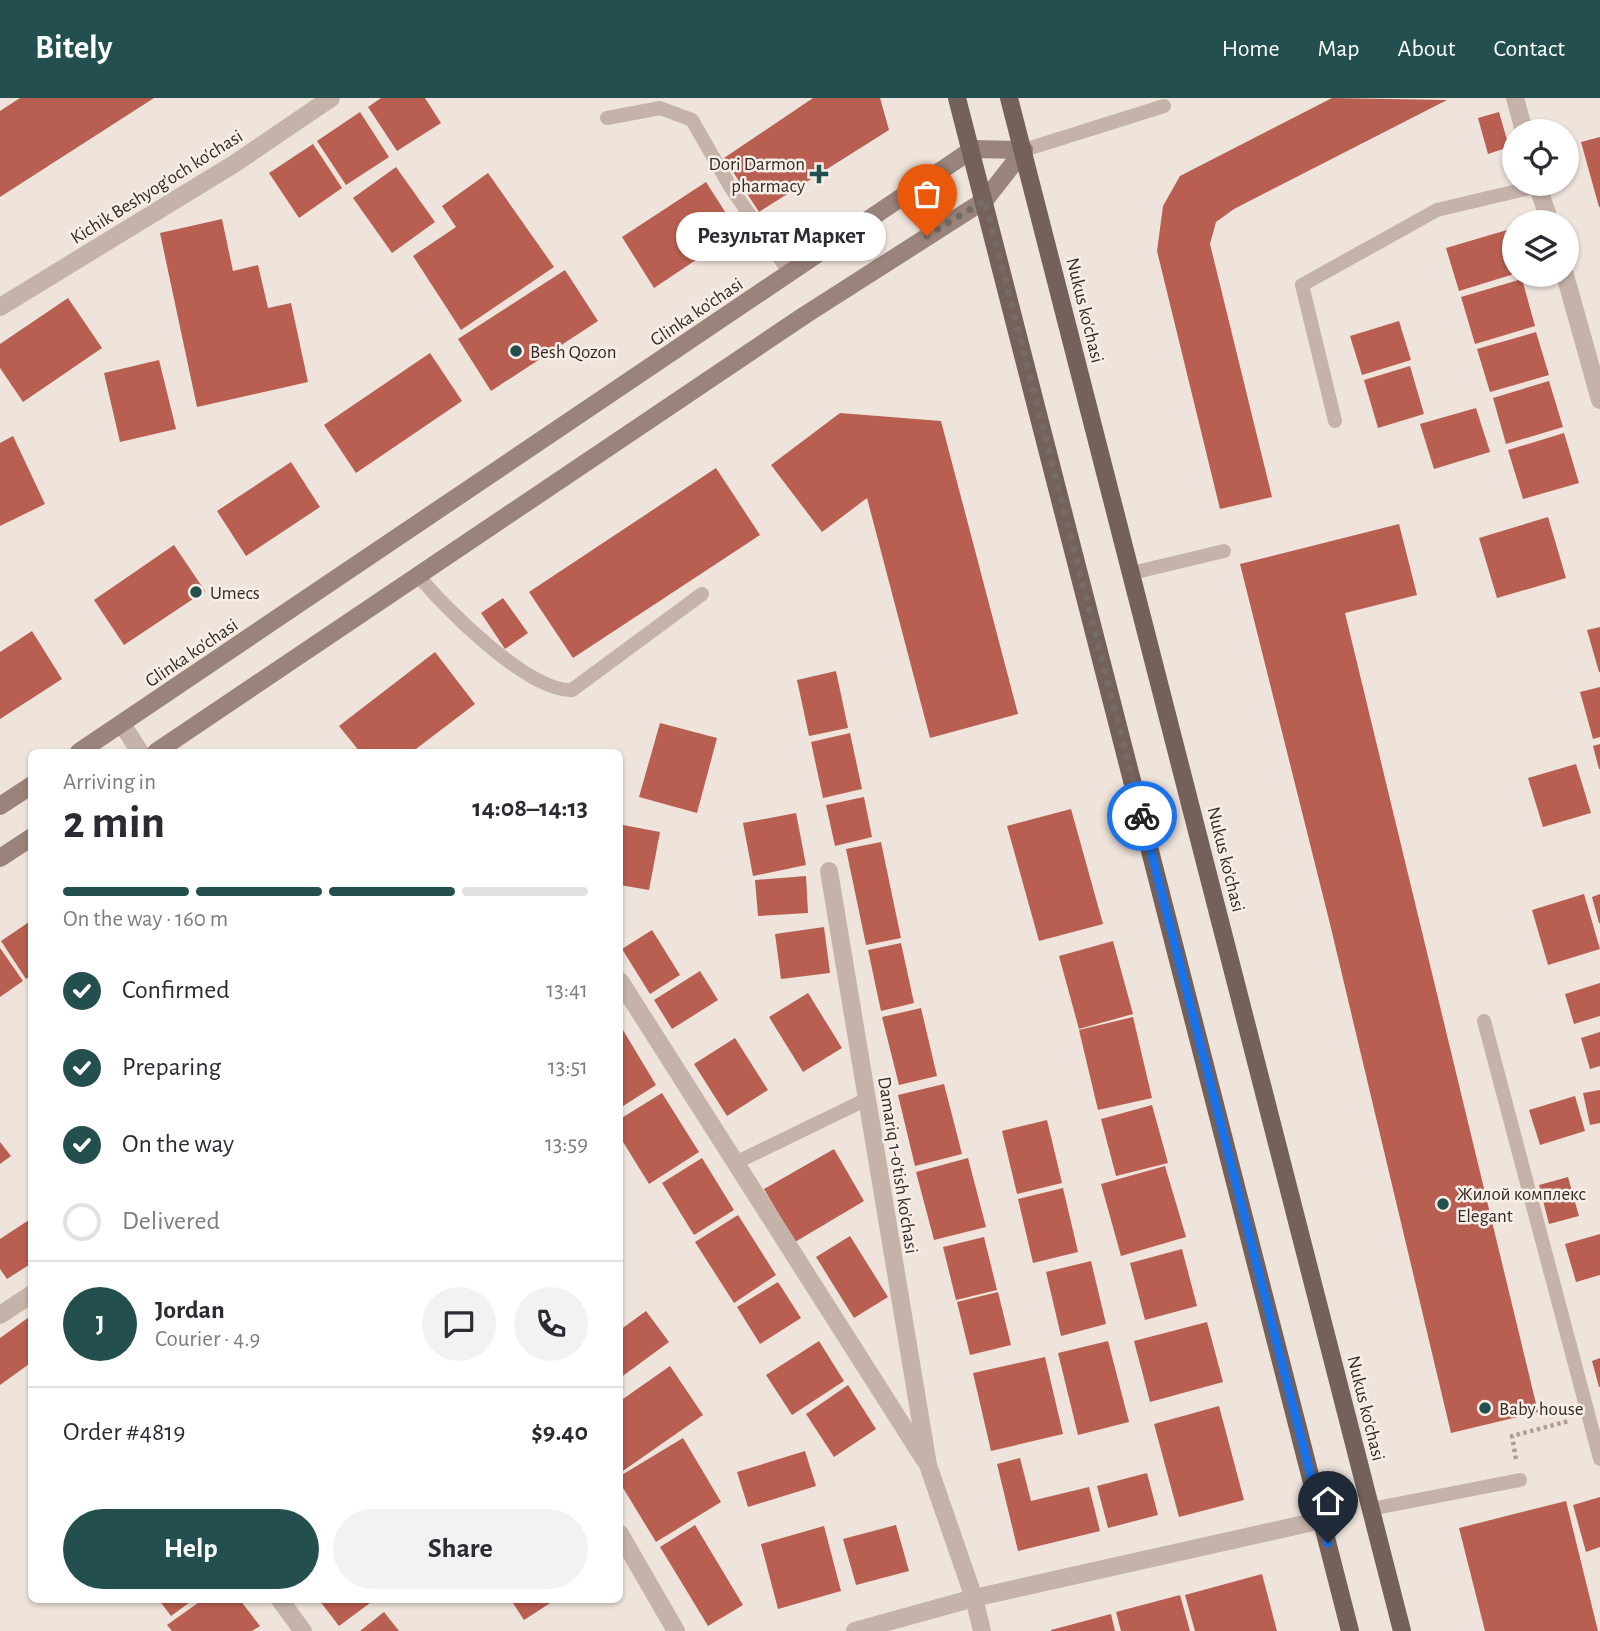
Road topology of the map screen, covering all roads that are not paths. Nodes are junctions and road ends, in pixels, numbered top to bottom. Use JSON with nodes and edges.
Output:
{"nodes":[{"id":1,"x":331,"y":98,"type":"edge"},
{"id":2,"x":957,"y":98,"type":"edge"},
{"id":3,"x":1009,"y":98,"type":"edge"},
{"id":4,"x":1515,"y":98,"type":"edge"},
{"id":5,"x":1164,"y":106,"type":"dead end"},
{"id":6,"x":607,"y":118,"type":"dead end"},
{"id":7,"x":1521,"y":119,"type":"edge"},
{"id":8,"x":972,"y":149,"type":"junction"},
{"id":9,"x":1024,"y":150,"type":"junction"},
{"id":10,"x":1502,"y":194,"type":"edge"},
{"id":11,"x":985,"y":200,"type":"junction"},
{"id":12,"x":790,"y":273,"type":"junction"},
{"id":13,"x":1568,"y":287,"type":"edge"},
{"id":14,"x":0,"y":307,"type":"edge"},
{"id":15,"x":1600,"y":400,"type":"edge"},
{"id":16,"x":1335,"y":421,"type":"dead end"},
{"id":17,"x":1224,"y":551,"type":"dead end"},
{"id":18,"x":1132,"y":573,"type":"junction"},
{"id":19,"x":418,"y":575,"type":"junction"},
{"id":20,"x":702,"y":594,"type":"dead end"},
{"id":21,"x":121,"y":724,"type":"junction"},
{"id":22,"x":84,"y":749,"type":"edge"},
{"id":23,"x":138,"y":749,"type":"edge"},
{"id":24,"x":160,"y":749,"type":"edge"},
{"id":25,"x":28,"y":788,"type":"edge"},
{"id":26,"x":0,"y":806,"type":"edge"},
{"id":27,"x":28,"y":840,"type":"edge"},
{"id":28,"x":0,"y":858,"type":"edge"},
{"id":29,"x":830,"y":872,"type":"dead end"},
{"id":30,"x":623,"y":986,"type":"edge"},
{"id":31,"x":1484,"y":1021,"type":"dead end"},
{"id":32,"x":867,"y":1099,"type":"junction"},
{"id":33,"x":735,"y":1163,"type":"junction"},
{"id":34,"x":28,"y":1297,"type":"edge"},
{"id":35,"x":0,"y":1315,"type":"edge"},
{"id":36,"x":1600,"y":1459,"type":"edge"},
{"id":37,"x":928,"y":1465,"type":"junction"},
{"id":38,"x":1520,"y":1480,"type":"road end"},
{"id":39,"x":1371,"y":1509,"type":"junction"},
{"id":40,"x":1322,"y":1521,"type":"junction"},
{"id":41,"x":623,"y":1539,"type":"edge"},
{"id":42,"x":974,"y":1598,"type":"junction"},
{"id":43,"x":282,"y":1603,"type":"edge"},
{"id":44,"x":303,"y":1631,"type":"edge"},
{"id":45,"x":676,"y":1631,"type":"edge"},
{"id":46,"x":855,"y":1631,"type":"edge"},
{"id":47,"x":982,"y":1631,"type":"edge"},
{"id":48,"x":1350,"y":1631,"type":"edge"},
{"id":49,"x":1402,"y":1631,"type":"edge"}],
"edges":[{"from":1,"to":14,"type":"street","name":"Kichik Beshyog'och ko'chasi"},
{"from":2,"to":8,"type":"main road"},
{"from":3,"to":9,"type":"main road","name":"Nukus ko'chasi"},
{"from":4,"to":7,"type":"street"},
{"from":5,"to":9,"type":"lane"},
{"from":6,"to":12,"type":"lane"},
{"from":8,"to":9,"type":"main road"},
{"from":8,"to":11,"type":"main road"},
{"from":8,"to":12,"type":"main road","name":"Glinka ko'chasi"},
{"from":9,"to":11,"type":"main road"},
{"from":9,"to":18,"type":"main road","name":"Nukus ko'chasi"},
{"from":10,"to":16,"type":"lane"},
{"from":11,"to":19,"type":"main road"},
{"from":11,"to":40,"type":"main road"},
{"from":12,"to":21,"type":"main road","name":"Glinka ko'chasi"},
{"from":13,"to":15,"type":"street"},
{"from":17,"to":18,"type":"lane"},
{"from":18,"to":39,"type":"main road","name":"Nukus ko'chasi"},
{"from":19,"to":20,"type":"lane"},
{"from":19,"to":24,"type":"main road"},
{"from":21,"to":22,"type":"main road","name":"Glinka ko'chasi"},
{"from":21,"to":23,"type":"street"},
{"from":25,"to":26,"type":"main road"},
{"from":27,"to":28,"type":"main road"},
{"from":29,"to":32,"type":"street","name":"Damariq 1-o'tish ko'chasi"},
{"from":30,"to":33,"type":"street","name":"Damariq 1-o'tish ko'chasi"},
{"from":31,"to":36,"type":"lane"},
{"from":32,"to":33,"type":"lane"},
{"from":32,"to":37,"type":"street","name":"Damariq 1-o'tish ko'chasi"},
{"from":33,"to":37,"type":"street","name":"Damariq 1-o'tish ko'chasi"},
{"from":34,"to":35,"type":"street"},
{"from":37,"to":42,"type":"street","name":"Damariq 1-o'tish ko'chasi"},
{"from":38,"to":39,"type":"lane"},
{"from":39,"to":49,"type":"main road","name":"Nukus ko'chasi"},
{"from":40,"to":42,"type":"street"},
{"from":40,"to":48,"type":"main road"},
{"from":41,"to":45,"type":"street"},
{"from":42,"to":46,"type":"street"},
{"from":42,"to":47,"type":"street","name":"Damariq 1-o'tish ko'chasi"},
{"from":43,"to":44,"type":"street"}]}
